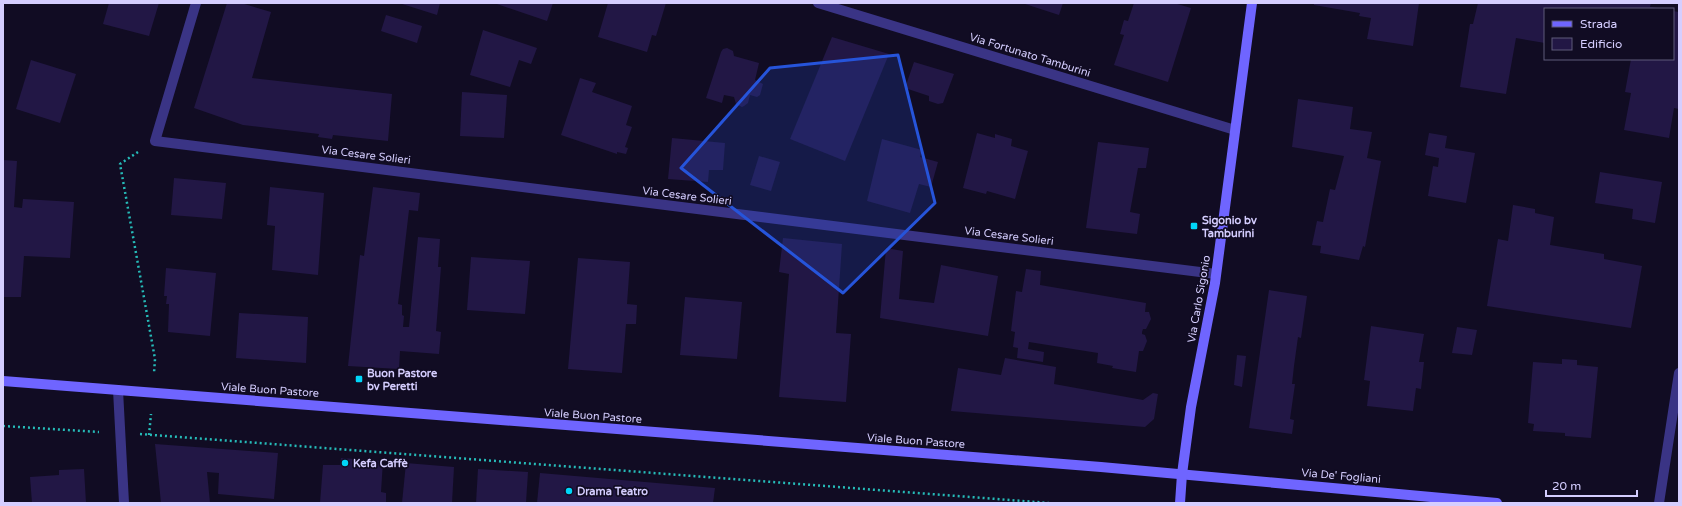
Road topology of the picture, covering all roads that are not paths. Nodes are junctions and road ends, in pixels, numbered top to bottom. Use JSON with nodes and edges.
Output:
{"nodes":[{"id":1,"x":196,"y":3,"type":"edge"},
{"id":2,"x":818,"y":3,"type":"edge"},
{"id":3,"x":1252,"y":3,"type":"edge"},
{"id":4,"x":1235,"y":130,"type":"junction"},
{"id":5,"x":1216,"y":274,"type":"junction"},
{"id":6,"x":1679,"y":373,"type":"edge"},
{"id":7,"x":3,"y":381,"type":"edge"},
{"id":8,"x":118,"y":390,"type":"junction"},
{"id":9,"x":1182,"y":474,"type":"junction"},
{"id":10,"x":124,"y":503,"type":"edge"},
{"id":11,"x":1180,"y":503,"type":"edge"},
{"id":12,"x":1497,"y":503,"type":"edge"},
{"id":13,"x":1659,"y":503,"type":"edge"}],
"edges":[{"from":1,"to":5,"type":"street","name":"Via Cesare Solieri"},
{"from":2,"to":4,"type":"street","name":"Via Fortunato Tamburini"},
{"from":3,"to":4,"type":"street","name":"Via Carlo Sigonio"},
{"from":4,"to":5,"type":"street","name":"Via Carlo Sigonio"},
{"from":5,"to":9,"type":"street","name":"Via Carlo Sigonio"},
{"from":6,"to":13,"type":"street"},
{"from":7,"to":8,"type":"street","name":"Viale Buon Pastore"},
{"from":8,"to":9,"type":"street","name":"Viale Buon Pastore"},
{"from":8,"to":10,"type":"street"},
{"from":9,"to":11,"type":"street","name":"Via Carlo Sigonio"},
{"from":9,"to":12,"type":"street","name":"Via De' Fogliani"}]}
